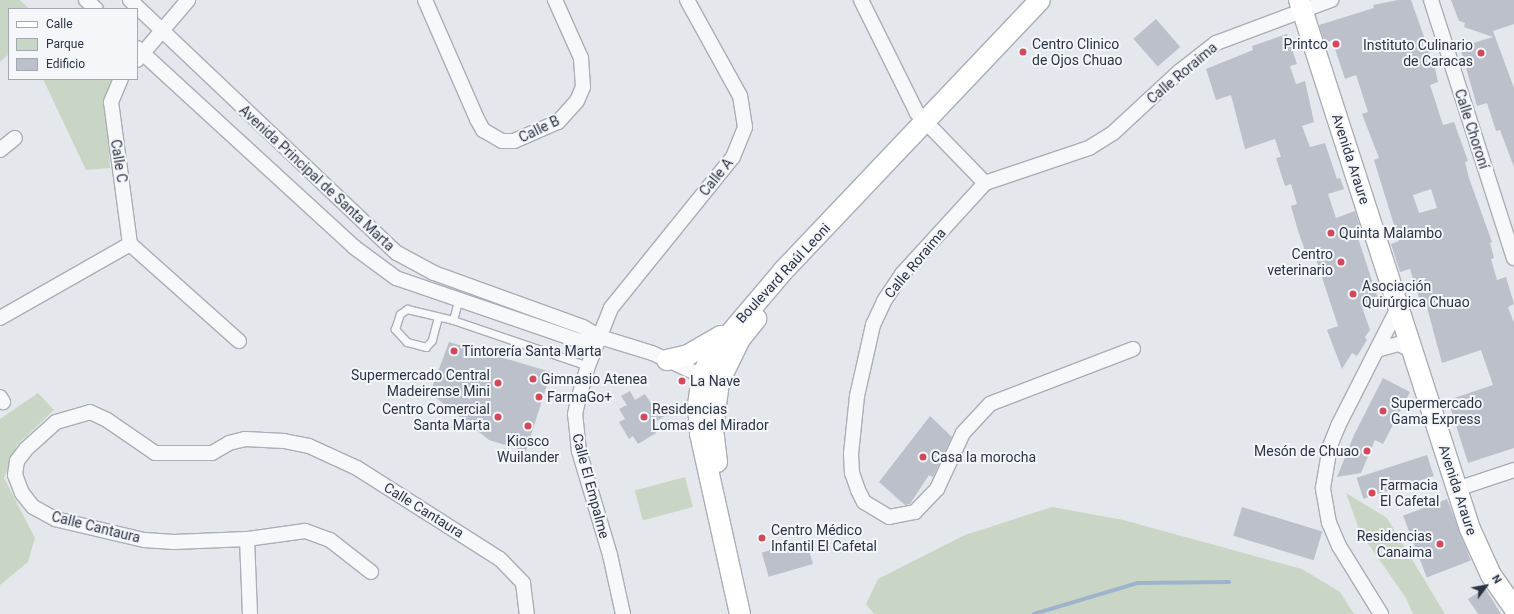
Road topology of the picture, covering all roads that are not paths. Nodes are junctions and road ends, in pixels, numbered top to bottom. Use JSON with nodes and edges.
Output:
{"nodes":[{"id":1,"x":86,"y":0,"type":"edge"},
{"id":2,"x":130,"y":0,"type":"edge"},
{"id":3,"x":188,"y":0,"type":"edge"},
{"id":4,"x":425,"y":0,"type":"edge"},
{"id":5,"x":556,"y":0,"type":"edge"},
{"id":6,"x":686,"y":0,"type":"edge"},
{"id":7,"x":861,"y":0,"type":"edge"},
{"id":8,"x":1040,"y":0,"type":"edge"},
{"id":9,"x":1055,"y":0,"type":"edge"},
{"id":10,"x":1331,"y":0,"type":"edge"},
{"id":11,"x":1431,"y":0,"type":"edge"},
{"id":12,"x":1301,"y":5,"type":"edge"},
{"id":13,"x":95,"y":8,"type":"edge"},
{"id":14,"x":163,"y":32,"type":"junction"},
{"id":15,"x":139,"y":54,"type":"edge"},
{"id":16,"x":121,"y":80,"type":"edge"},
{"id":17,"x":928,"y":124,"type":"junction"},
{"id":18,"x":15,"y":138,"type":"dead end"},
{"id":19,"x":0,"y":150,"type":"edge"},
{"id":20,"x":985,"y":183,"type":"junction"},
{"id":21,"x":130,"y":244,"type":"junction"},
{"id":22,"x":1514,"y":258,"type":"edge"},
{"id":23,"x":458,"y":301,"type":"junction"},
{"id":24,"x":1399,"y":306,"type":"junction"},
{"id":25,"x":438,"y":317,"type":"junction"},
{"id":26,"x":0,"y":318,"type":"edge"},
{"id":27,"x":453,"y":320,"type":"junction"},
{"id":28,"x":728,"y":332,"type":"junction"},
{"id":29,"x":600,"y":337,"type":"junction"},
{"id":30,"x":239,"y":340,"type":"dead end"},
{"id":31,"x":1133,"y":349,"type":"dead end"},
{"id":32,"x":1380,"y":349,"type":"junction"},
{"id":33,"x":1415,"y":353,"type":"junction"},
{"id":34,"x":667,"y":360,"type":"junction"},
{"id":35,"x":588,"y":366,"type":"junction"},
{"id":36,"x":711,"y":379,"type":"junction"},
{"id":37,"x":1514,"y":470,"type":"edge"},
{"id":38,"x":1514,"y":479,"type":"edge"},
{"id":39,"x":1459,"y":493,"type":"junction"},
{"id":40,"x":247,"y":539,"type":"junction"},
{"id":41,"x":371,"y":572,"type":"dead end"},
{"id":42,"x":1514,"y":608,"type":"edge"},
{"id":43,"x":250,"y":614,"type":"edge"},
{"id":44,"x":527,"y":614,"type":"edge"},
{"id":45,"x":623,"y":614,"type":"edge"},
{"id":46,"x":740,"y":614,"type":"edge"},
{"id":47,"x":754,"y":614,"type":"edge"},
{"id":48,"x":1381,"y":614,"type":"edge"}],
"edges":[{"from":1,"to":13,"type":"street"},
{"from":2,"to":14,"type":"street","name":"Avenida Principal de Santa Marta"},
{"from":3,"to":14,"type":"street"},
{"from":4,"to":5,"type":"street","name":"Calle B"},
{"from":6,"to":29,"type":"street","name":"Calle A"},
{"from":7,"to":17,"type":"street"},
{"from":8,"to":17,"type":"street","name":"Boulevard Raúl Leoni"},
{"from":9,"to":17,"type":"street","name":"Boulevard Raúl Leoni"},
{"from":10,"to":12,"type":"street","name":"Calle Roraima"},
{"from":11,"to":22,"type":"street","name":"Calle Choroní"},
{"from":12,"to":20,"type":"street","name":"Calle Roraima"},
{"from":12,"to":24,"type":"street","name":"Avenida Araure"},
{"from":14,"to":15,"type":"street"},
{"from":14,"to":29,"type":"street","name":"Avenida Principal de Santa Marta"},
{"from":15,"to":23,"type":"street","name":"Avenida Principal de Santa Marta"},
{"from":16,"to":21,"type":"street","name":"Calle C"},
{"from":17,"to":20,"type":"street"},
{"from":17,"to":28,"type":"street","name":"Boulevard Raúl Leoni"},
{"from":17,"to":36,"type":"street","name":"Boulevard Raúl Leoni"},
{"from":18,"to":19,"type":"street"},
{"from":20,"to":31,"type":"street","name":"Calle Roraima"},
{"from":21,"to":26,"type":"street"},
{"from":21,"to":30,"type":"street"},
{"from":23,"to":27,"type":"lane"},
{"from":23,"to":29,"type":"street","name":"Avenida Principal de Santa Marta"},
{"from":24,"to":32,"type":"street"},
{"from":24,"to":33,"type":"street","name":"Avenida Araure"},
{"from":25,"to":25,"type":"lane"},
{"from":25,"to":27,"type":"lane"},
{"from":27,"to":35,"type":"lane"},
{"from":28,"to":34,"type":"street"},
{"from":28,"to":36,"type":"street","name":"Boulevard Raúl Leoni"},
{"from":29,"to":34,"type":"street","name":"Avenida Principal de Santa Marta"},
{"from":29,"to":35,"type":"street","name":"Calle El Empalme"},
{"from":32,"to":33,"type":"street"},
{"from":32,"to":48,"type":"street"},
{"from":33,"to":39,"type":"street","name":"Avenida Araure"},
{"from":34,"to":36,"type":"street","name":"Avenida Principal de Santa Marta"},
{"from":35,"to":45,"type":"street","name":"Calle El Empalme"},
{"from":36,"to":46,"type":"street","name":"Boulevard Raúl Leoni"},
{"from":36,"to":47,"type":"street","name":"Boulevard Raúl Leoni"},
{"from":37,"to":39,"type":"street"},
{"from":38,"to":39,"type":"street"},
{"from":39,"to":42,"type":"street","name":"Avenida Araure"},
{"from":40,"to":41,"type":"street","name":"Calle Cantaura"},
{"from":40,"to":43,"type":"street"},
{"from":40,"to":44,"type":"street","name":"Calle Cantaura"}]}
